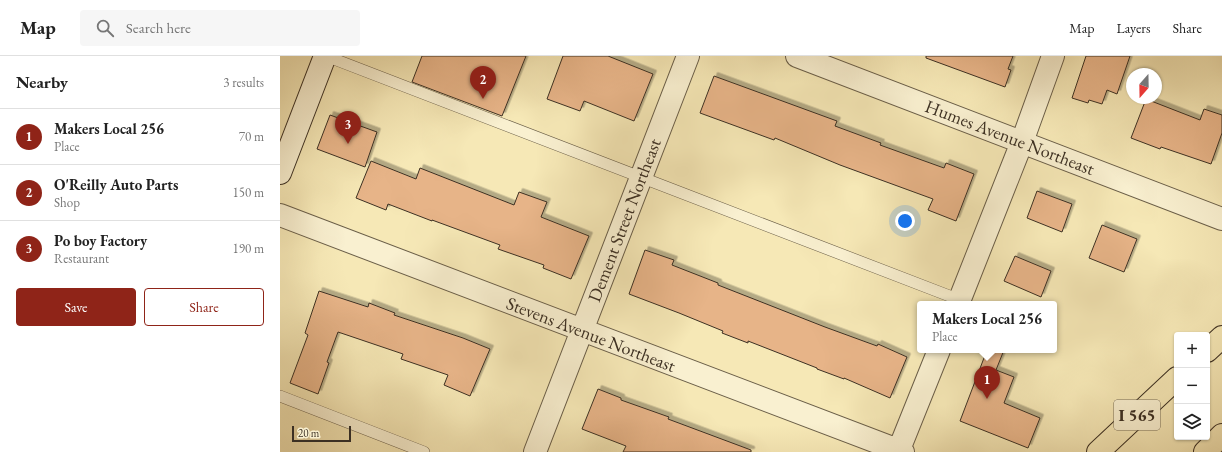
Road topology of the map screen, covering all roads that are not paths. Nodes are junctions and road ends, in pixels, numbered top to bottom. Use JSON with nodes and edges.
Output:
{"nodes":[{"id":1,"x":325,"y":56,"type":"edge"},
{"id":2,"x":688,"y":56,"type":"edge"},
{"id":3,"x":797,"y":56,"type":"edge"},
{"id":4,"x":1053,"y":56,"type":"edge"},
{"id":5,"x":1022,"y":142,"type":"junction"},
{"id":6,"x":280,"y":173,"type":"edge"},
{"id":7,"x":641,"y":177,"type":"junction"},
{"id":8,"x":280,"y":215,"type":"edge"},
{"id":9,"x":1222,"y":219,"type":"edge"},
{"id":10,"x":956,"y":301,"type":"edge"},
{"id":11,"x":959,"y":301,"type":"edge"},
{"id":12,"x":582,"y":330,"type":"junction"},
{"id":13,"x":1222,"y":337,"type":"edge"},
{"id":14,"x":1210,"y":348,"type":"edge"},
{"id":15,"x":938,"y":353,"type":"edge"},
{"id":16,"x":1174,"y":381,"type":"edge"},
{"id":17,"x":280,"y":396,"type":"edge"},
{"id":18,"x":1222,"y":435,"type":"edge"},
{"id":19,"x":424,"y":452,"type":"edge"},
{"id":20,"x":535,"y":452,"type":"edge"},
{"id":21,"x":900,"y":452,"type":"edge"},
{"id":22,"x":1098,"y":452,"type":"edge"},
{"id":23,"x":1205,"y":452,"type":"edge"}],
"edges":[{"from":1,"to":6,"type":"street"},
{"from":1,"to":7,"type":"lane"},
{"from":2,"to":7,"type":"street","name":"Dement Street Northeast"},
{"from":3,"to":5,"type":"street","name":"Humes Avenue Northeast"},
{"from":4,"to":5,"type":"street"},
{"from":5,"to":9,"type":"street","name":"Humes Avenue Northeast"},
{"from":5,"to":11,"type":"street"},
{"from":7,"to":10,"type":"lane"},
{"from":7,"to":12,"type":"street","name":"Dement Street Northeast"},
{"from":8,"to":12,"type":"street","name":"Stevens Avenue Northeast"},
{"from":12,"to":20,"type":"street","name":"Dement Street Northeast"},
{"from":12,"to":21,"type":"street","name":"Stevens Avenue Northeast"},
{"from":13,"to":14,"type":"highway"},
{"from":15,"to":21,"type":"street"},
{"from":16,"to":22,"type":"highway","number":"I 565"},
{"from":17,"to":19,"type":"lane"},
{"from":18,"to":23,"type":"highway"}]}
